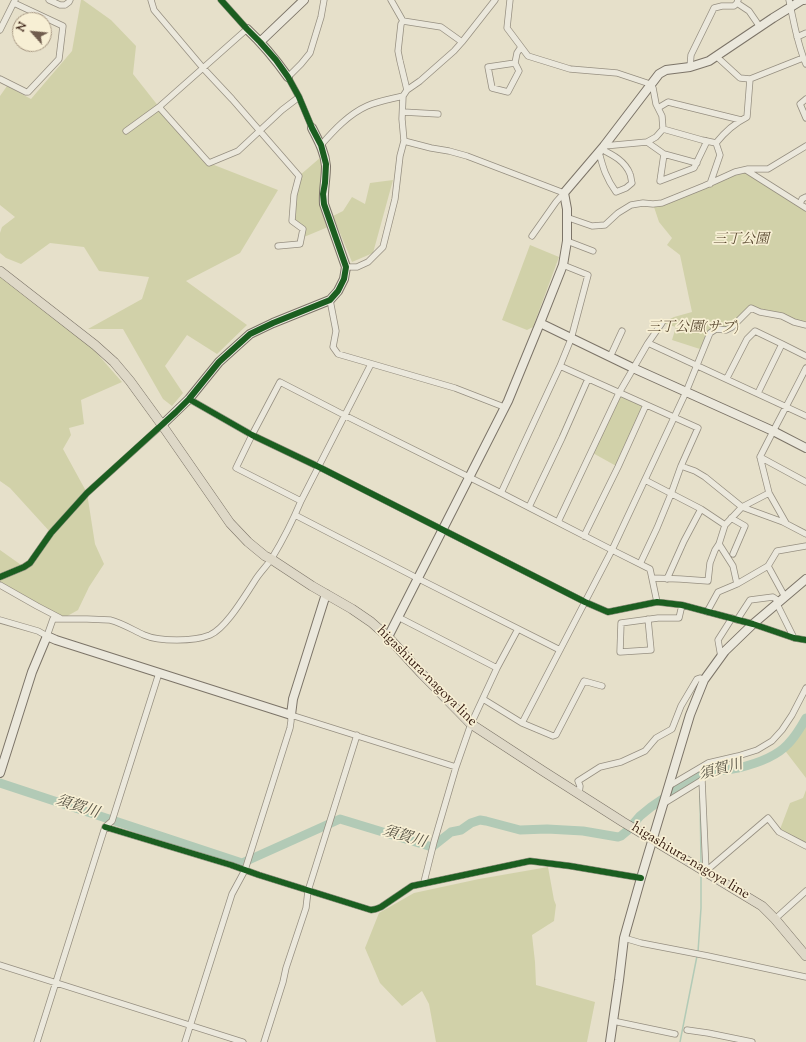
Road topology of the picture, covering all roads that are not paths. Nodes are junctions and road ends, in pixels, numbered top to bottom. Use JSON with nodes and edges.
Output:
{"nodes":[{"id":1,"x":49,"y":0,"type":"edge"},
{"id":2,"x":70,"y":0,"type":"edge"},
{"id":3,"x":151,"y":0,"type":"edge"},
{"id":4,"x":221,"y":0,"type":"edge"},
{"id":5,"x":304,"y":0,"type":"edge"},
{"id":6,"x":324,"y":0,"type":"edge"},
{"id":7,"x":391,"y":0,"type":"edge"},
{"id":8,"x":495,"y":0,"type":"edge"},
{"id":9,"x":510,"y":0,"type":"edge"},
{"id":10,"x":804,"y":0,"type":"edge"},
{"id":11,"x":14,"y":1,"type":"edge"},
{"id":12,"x":738,"y":2,"type":"edge"},
{"id":13,"x":790,"y":4,"type":"edge"},
{"id":14,"x":403,"y":21,"type":"junction"},
{"id":15,"x":760,"y":27,"type":"junction"},
{"id":16,"x":247,"y":29,"type":"junction"},
{"id":17,"x":0,"y":30,"type":"edge"},
{"id":18,"x":806,"y":33,"type":"edge"},
{"id":19,"x":797,"y":37,"type":"junction"},
{"id":20,"x":260,"y":42,"type":"junction"},
{"id":21,"x":462,"y":42,"type":"junction"},
{"id":22,"x":521,"y":47,"type":"junction"},
{"id":23,"x":716,"y":56,"type":"junction"},
{"id":24,"x":803,"y":58,"type":"junction"},
{"id":25,"x":515,"y":63,"type":"junction"},
{"id":26,"x":806,"y":64,"type":"edge"},
{"id":27,"x":690,"y":67,"type":"junction"},
{"id":28,"x":203,"y":68,"type":"junction"},
{"id":29,"x":288,"y":77,"type":"junction"},
{"id":30,"x":0,"y":79,"type":"edge"},
{"id":31,"x":750,"y":79,"type":"junction"},
{"id":32,"x":650,"y":84,"type":"junction"},
{"id":33,"x":407,"y":90,"type":"junction"},
{"id":34,"x":403,"y":96,"type":"junction"},
{"id":35,"x":299,"y":97,"type":"junction"},
{"id":36,"x":806,"y":99,"type":"edge"},
{"id":37,"x":159,"y":107,"type":"junction"},
{"id":38,"x":658,"y":108,"type":"junction"},
{"id":39,"x":403,"y":112,"type":"junction"},
{"id":40,"x":438,"y":114,"type":"dead end"},
{"id":41,"x":806,"y":118,"type":"edge"},
{"id":42,"x":741,"y":120,"type":"junction"},
{"id":43,"x":312,"y":128,"type":"joint"},
{"id":44,"x":663,"y":129,"type":"junction"},
{"id":45,"x":126,"y":131,"type":"dead end"},
{"id":46,"x":260,"y":131,"type":"junction"},
{"id":47,"x":404,"y":141,"type":"junction"},
{"id":48,"x":707,"y":141,"type":"junction"},
{"id":49,"x":648,"y":142,"type":"junction"},
{"id":50,"x":716,"y":143,"type":"junction"},
{"id":51,"x":321,"y":145,"type":"junction"},
{"id":52,"x":806,"y":146,"type":"edge"},
{"id":53,"x":601,"y":149,"type":"junction"},
{"id":54,"x":664,"y":154,"type":"junction"},
{"id":55,"x":697,"y":163,"type":"junction"},
{"id":56,"x":746,"y":169,"type":"junction"},
{"id":57,"x":710,"y":184,"type":"junction"},
{"id":58,"x":564,"y":193,"type":"junction"},
{"id":59,"x":806,"y":197,"type":"edge"},
{"id":60,"x":800,"y":204,"type":"junction"},
{"id":61,"x":806,"y":208,"type":"edge"},
{"id":62,"x":566,"y":217,"type":"junction"},
{"id":63,"x":532,"y":236,"type":"dead end"},
{"id":64,"x":567,"y":241,"type":"junction"},
{"id":65,"x":278,"y":246,"type":"dead end"},
{"id":66,"x":593,"y":251,"type":"dead end"},
{"id":67,"x":563,"y":265,"type":"junction"},
{"id":68,"x":346,"y":268,"type":"junction"},
{"id":69,"x":0,"y":271,"type":"edge"},
{"id":70,"x":330,"y":300,"type":"junction"},
{"id":71,"x":540,"y":323,"type":"junction"},
{"id":72,"x":662,"y":323,"type":"dead end"},
{"id":73,"x":806,"y":325,"type":"edge"},
{"id":74,"x":622,"y":331,"type":"dead end"},
{"id":75,"x":570,"y":339,"type":"junction"},
{"id":76,"x":648,"y":343,"type":"junction"},
{"id":77,"x":782,"y":344,"type":"junction"},
{"id":78,"x":806,"y":356,"type":"edge"},
{"id":79,"x":610,"y":357,"type":"junction"},
{"id":80,"x":372,"y":364,"type":"junction"},
{"id":81,"x":697,"y":365,"type":"junction"},
{"id":82,"x":560,"y":366,"type":"junction"},
{"id":83,"x":633,"y":368,"type":"junction"},
{"id":84,"x":806,"y":368,"type":"edge"},
{"id":85,"x":727,"y":378,"type":"junction"},
{"id":86,"x":588,"y":379,"type":"junction"},
{"id":87,"x":686,"y":392,"type":"junction"},
{"id":88,"x":758,"y":392,"type":"junction"},
{"id":89,"x":618,"y":393,"type":"junction"},
{"id":90,"x":189,"y":399,"type":"junction"},
{"id":91,"x":646,"y":405,"type":"junction"},
{"id":92,"x":787,"y":406,"type":"junction"},
{"id":93,"x":504,"y":407,"type":"junction"},
{"id":94,"x":346,"y":416,"type":"junction"},
{"id":95,"x":806,"y":416,"type":"edge"},
{"id":96,"x":674,"y":418,"type":"junction"},
{"id":97,"x":162,"y":425,"type":"junction"},
{"id":98,"x":773,"y":431,"type":"junction"},
{"id":99,"x":252,"y":435,"type":"junction"},
{"id":100,"x":806,"y":448,"type":"edge"},
{"id":101,"x":760,"y":457,"type":"junction"},
{"id":102,"x":681,"y":466,"type":"junction"},
{"id":103,"x":319,"y":467,"type":"junction"},
{"id":104,"x":468,"y":477,"type":"junction"},
{"id":105,"x":645,"y":480,"type":"junction"},
{"id":106,"x":806,"y":482,"type":"edge"},
{"id":107,"x":501,"y":493,"type":"junction"},
{"id":108,"x":769,"y":493,"type":"junction"},
{"id":109,"x":671,"y":494,"type":"junction"},
{"id":110,"x":301,"y":501,"type":"junction"},
{"id":111,"x":529,"y":507,"type":"junction"},
{"id":112,"x":742,"y":507,"type":"junction"},
{"id":113,"x":701,"y":508,"type":"junction"},
{"id":114,"x":295,"y":515,"type":"junction"},
{"id":115,"x":732,"y":518,"type":"junction"},
{"id":116,"x":558,"y":522,"type":"junction"},
{"id":117,"x":786,"y":524,"type":"junction"},
{"id":118,"x":725,"y":525,"type":"junction"},
{"id":119,"x":442,"y":529,"type":"junction"},
{"id":120,"x":806,"y":534,"type":"edge"},
{"id":121,"x":584,"y":536,"type":"junction"},
{"id":122,"x":719,"y":544,"type":"junction"},
{"id":123,"x":806,"y":546,"type":"edge"},
{"id":124,"x":612,"y":550,"type":"junction"},
{"id":125,"x":733,"y":554,"type":"dead end"},
{"id":126,"x":272,"y":559,"type":"junction"},
{"id":127,"x":640,"y":564,"type":"junction"},
{"id":128,"x":768,"y":566,"type":"junction"},
{"id":129,"x":0,"y":577,"type":"edge"},
{"id":130,"x":417,"y":578,"type":"junction"},
{"id":131,"x":652,"y":578,"type":"junction"},
{"id":132,"x":668,"y":579,"type":"junction"},
{"id":133,"x":806,"y":579,"type":"edge"},
{"id":134,"x":737,"y":584,"type":"junction"},
{"id":135,"x":0,"y":585,"type":"edge"},
{"id":136,"x":326,"y":594,"type":"junction"},
{"id":137,"x":781,"y":601,"type":"junction"},
{"id":138,"x":585,"y":602,"type":"junction"},
{"id":139,"x":657,"y":602,"type":"junction"},
{"id":140,"x":682,"y":605,"type":"junction"},
{"id":141,"x":707,"y":612,"type":"junction"},
{"id":142,"x":398,"y":618,"type":"junction"},
{"id":143,"x":62,"y":619,"type":"junction"},
{"id":144,"x":648,"y":619,"type":"junction"},
{"id":145,"x":734,"y":619,"type":"junction"},
{"id":146,"x":0,"y":620,"type":"edge"},
{"id":147,"x":752,"y":624,"type":"junction"},
{"id":148,"x":518,"y":629,"type":"junction"},
{"id":149,"x":46,"y":636,"type":"junction"},
{"id":150,"x":388,"y":637,"type":"junction"},
{"id":151,"x":794,"y":638,"type":"junction"},
{"id":152,"x":806,"y":640,"type":"edge"},
{"id":153,"x":560,"y":650,"type":"junction"},
{"id":154,"x":721,"y":657,"type":"junction"},
{"id":155,"x":497,"y":668,"type":"junction"},
{"id":156,"x":159,"y":673,"type":"junction"},
{"id":157,"x":704,"y":680,"type":"junction"},
{"id":158,"x":602,"y":686,"type":"dead end"},
{"id":159,"x":806,"y":688,"type":"edge"},
{"id":160,"x":483,"y":699,"type":"junction"},
{"id":161,"x":291,"y":715,"type":"junction"},
{"id":162,"x":522,"y":722,"type":"junction"},
{"id":163,"x":471,"y":724,"type":"junction"},
{"id":164,"x":357,"y":735,"type":"junction"},
{"id":165,"x":456,"y":767,"type":"junction"},
{"id":166,"x":0,"y":773,"type":"edge"},
{"id":167,"x":669,"y":786,"type":"junction"},
{"id":168,"x":579,"y":794,"type":"junction"},
{"id":169,"x":663,"y":804,"type":"junction"},
{"id":170,"x":105,"y":828,"type":"junction"},
{"id":171,"x":653,"y":839,"type":"junction"},
{"id":172,"x":806,"y":846,"type":"edge"},
{"id":173,"x":245,"y":870,"type":"junction"},
{"id":174,"x":702,"y":870,"type":"junction"},
{"id":175,"x":641,"y":878,"type":"junction"},
{"id":176,"x":424,"y":882,"type":"junction"},
{"id":177,"x":308,"y":891,"type":"junction"},
{"id":178,"x":806,"y":891,"type":"edge"},
{"id":179,"x":775,"y":919,"type":"junction"},
{"id":180,"x":624,"y":938,"type":"junction"},
{"id":181,"x":806,"y":956,"type":"edge"},
{"id":182,"x":0,"y":965,"type":"edge"},
{"id":183,"x":806,"y":977,"type":"edge"},
{"id":184,"x":56,"y":983,"type":"junction"},
{"id":185,"x":613,"y":1021,"type":"junction"},
{"id":186,"x":190,"y":1025,"type":"junction"},
{"id":187,"x":687,"y":1030,"type":"dead end"},
{"id":188,"x":675,"y":1034,"type":"dead end"},
{"id":189,"x":37,"y":1042,"type":"edge"},
{"id":190,"x":185,"y":1042,"type":"edge"},
{"id":191,"x":243,"y":1042,"type":"edge"},
{"id":192,"x":264,"y":1042,"type":"edge"},
{"id":193,"x":610,"y":1042,"type":"edge"},
{"id":194,"x":752,"y":1042,"type":"edge"}],
"edges":[{"from":1,"to":2,"type":"street"},
{"from":3,"to":28,"type":"street"},
{"from":4,"to":16,"type":"street"},
{"from":5,"to":20,"type":"street"},
{"from":6,"to":29,"type":"street"},
{"from":7,"to":14,"type":"street"},
{"from":8,"to":21,"type":"street"},
{"from":9,"to":22,"type":"street"},
{"from":10,"to":13,"type":"street"},
{"from":11,"to":17,"type":"street"},
{"from":11,"to":30,"type":"street"},
{"from":12,"to":15,"type":"street"},
{"from":12,"to":27,"type":"street"},
{"from":13,"to":15,"type":"street"},
{"from":13,"to":19,"type":"street"},
{"from":14,"to":21,"type":"street"},
{"from":14,"to":33,"type":"street"},
{"from":15,"to":23,"type":"street"},
{"from":16,"to":20,"type":"street"},
{"from":16,"to":28,"type":"street"},
{"from":18,"to":19,"type":"street"},
{"from":19,"to":24,"type":"street"},
{"from":20,"to":29,"type":"street"},
{"from":21,"to":33,"type":"street"},
{"from":22,"to":25,"type":"street"},
{"from":22,"to":32,"type":"street"},
{"from":23,"to":27,"type":"street"},
{"from":23,"to":31,"type":"street"},
{"from":24,"to":26,"type":"street"},
{"from":24,"to":31,"type":"street"},
{"from":25,"to":25,"type":"street"},
{"from":27,"to":32,"type":"street"},
{"from":28,"to":37,"type":"street"},
{"from":28,"to":46,"type":"street"},
{"from":29,"to":35,"type":"street"},
{"from":31,"to":42,"type":"street"},
{"from":32,"to":38,"type":"street"},
{"from":32,"to":53,"type":"street"},
{"from":33,"to":34,"type":"street"},
{"from":34,"to":39,"type":"street"},
{"from":34,"to":51,"type":"street"},
{"from":35,"to":43,"type":"street"},
{"from":35,"to":46,"type":"street"},
{"from":36,"to":41,"type":"street"},
{"from":37,"to":45,"type":"street"},
{"from":37,"to":46,"type":"street"},
{"from":38,"to":42,"type":"street"},
{"from":38,"to":44,"type":"street"},
{"from":39,"to":40,"type":"street"},
{"from":39,"to":47,"type":"street"},
{"from":42,"to":50,"type":"street"},
{"from":43,"to":51,"type":"street"},
{"from":44,"to":48,"type":"street"},
{"from":44,"to":49,"type":"street"},
{"from":46,"to":65,"type":"street"},
{"from":47,"to":58,"type":"street"},
{"from":47,"to":68,"type":"street"},
{"from":48,"to":50,"type":"street"},
{"from":48,"to":55,"type":"street"},
{"from":49,"to":53,"type":"street"},
{"from":49,"to":54,"type":"street"},
{"from":50,"to":57,"type":"street"},
{"from":51,"to":68,"type":"street"},
{"from":52,"to":56,"type":"street"},
{"from":53,"to":53,"type":"street"},
{"from":53,"to":58,"type":"street"},
{"from":54,"to":55,"type":"street"},
{"from":54,"to":55,"type":"street"},
{"from":56,"to":57,"type":"street"},
{"from":56,"to":60,"type":"street"},
{"from":57,"to":62,"type":"street"},
{"from":58,"to":62,"type":"street"},
{"from":58,"to":63,"type":"street"},
{"from":59,"to":60,"type":"street"},
{"from":60,"to":61,"type":"street"},
{"from":62,"to":64,"type":"street"},
{"from":64,"to":66,"type":"street"},
{"from":64,"to":67,"type":"street"},
{"from":67,"to":71,"type":"street"},
{"from":67,"to":75,"type":"street"},
{"from":68,"to":70,"type":"street"},
{"from":69,"to":97,"type":"main road","name":"higashiura-nagoya line"},
{"from":70,"to":80,"type":"street"},
{"from":70,"to":90,"type":"street"},
{"from":71,"to":75,"type":"street"},
{"from":71,"to":93,"type":"street"},
{"from":72,"to":76,"type":"street"},
{"from":73,"to":81,"type":"street"},
{"from":74,"to":79,"type":"street"},
{"from":75,"to":79,"type":"street"},
{"from":75,"to":82,"type":"street"},
{"from":76,"to":81,"type":"street"},
{"from":76,"to":83,"type":"street"},
{"from":77,"to":78,"type":"street"},
{"from":77,"to":85,"type":"street"},
{"from":77,"to":88,"type":"street"},
{"from":79,"to":83,"type":"street"},
{"from":80,"to":93,"type":"street"},
{"from":80,"to":94,"type":"street"},
{"from":81,"to":85,"type":"street"},
{"from":81,"to":87,"type":"street"},
{"from":82,"to":86,"type":"street"},
{"from":82,"to":107,"type":"street"},
{"from":83,"to":87,"type":"street"},
{"from":83,"to":89,"type":"street"},
{"from":84,"to":92,"type":"street"},
{"from":85,"to":88,"type":"street"},
{"from":86,"to":89,"type":"street"},
{"from":86,"to":111,"type":"street"},
{"from":87,"to":96,"type":"street"},
{"from":87,"to":98,"type":"street"},
{"from":88,"to":92,"type":"street"},
{"from":89,"to":91,"type":"street"},
{"from":89,"to":116,"type":"street"},
{"from":90,"to":97,"type":"street"},
{"from":90,"to":99,"type":"street"},
{"from":91,"to":96,"type":"street"},
{"from":91,"to":121,"type":"street"},
{"from":92,"to":95,"type":"street"},
{"from":92,"to":98,"type":"street"},
{"from":93,"to":104,"type":"street"},
{"from":94,"to":99,"type":"street"},
{"from":94,"to":103,"type":"street"},
{"from":94,"to":104,"type":"street"},
{"from":96,"to":102,"type":"street"},
{"from":96,"to":105,"type":"street"},
{"from":97,"to":126,"type":"main road","name":"higashiura-nagoya line"},
{"from":97,"to":129,"type":"street"},
{"from":98,"to":100,"type":"street"},
{"from":98,"to":101,"type":"street"},
{"from":99,"to":103,"type":"street"},
{"from":99,"to":110,"type":"street"},
{"from":101,"to":106,"type":"street"},
{"from":101,"to":108,"type":"street"},
{"from":102,"to":109,"type":"street"},
{"from":102,"to":112,"type":"street"},
{"from":103,"to":110,"type":"street"},
{"from":103,"to":119,"type":"street"},
{"from":104,"to":107,"type":"street"},
{"from":104,"to":119,"type":"street"},
{"from":105,"to":109,"type":"street"},
{"from":105,"to":124,"type":"street"},
{"from":107,"to":111,"type":"street"},
{"from":108,"to":112,"type":"street"},
{"from":108,"to":117,"type":"street"},
{"from":109,"to":113,"type":"street"},
{"from":109,"to":127,"type":"street"},
{"from":110,"to":114,"type":"street"},
{"from":111,"to":116,"type":"street"},
{"from":112,"to":115,"type":"street"},
{"from":112,"to":117,"type":"street"},
{"from":113,"to":118,"type":"street"},
{"from":113,"to":132,"type":"street"},
{"from":114,"to":126,"type":"street"},
{"from":114,"to":130,"type":"street"},
{"from":115,"to":118,"type":"street"},
{"from":115,"to":125,"type":"street"},
{"from":116,"to":121,"type":"street"},
{"from":117,"to":120,"type":"street"},
{"from":118,"to":122,"type":"street"},
{"from":119,"to":130,"type":"street"},
{"from":119,"to":138,"type":"street"},
{"from":121,"to":124,"type":"street"},
{"from":122,"to":132,"type":"street"},
{"from":122,"to":134,"type":"street"},
{"from":123,"to":128,"type":"street"},
{"from":124,"to":127,"type":"street"},
{"from":124,"to":138,"type":"street"},
{"from":126,"to":136,"type":"main road","name":"higashiura-nagoya line"},
{"from":126,"to":143,"type":"street"},
{"from":127,"to":131,"type":"street"},
{"from":128,"to":134,"type":"street"},
{"from":128,"to":137,"type":"street"},
{"from":130,"to":142,"type":"street"},
{"from":130,"to":148,"type":"street"},
{"from":131,"to":132,"type":"street"},
{"from":131,"to":139,"type":"street"},
{"from":133,"to":137,"type":"street"},
{"from":134,"to":141,"type":"street"},
{"from":135,"to":143,"type":"street"},
{"from":136,"to":150,"type":"main road","name":"higashiura-nagoya line"},
{"from":136,"to":161,"type":"street"},
{"from":137,"to":145,"type":"street"},
{"from":137,"to":147,"type":"street"},
{"from":137,"to":151,"type":"street"},
{"from":138,"to":139,"type":"street"},
{"from":138,"to":153,"type":"street"},
{"from":139,"to":140,"type":"street"},
{"from":140,"to":141,"type":"street"},
{"from":140,"to":144,"type":"street"},
{"from":141,"to":145,"type":"street"},
{"from":142,"to":150,"type":"street"},
{"from":142,"to":155,"type":"street"},
{"from":143,"to":149,"type":"street"},
{"from":144,"to":144,"type":"street"},
{"from":145,"to":147,"type":"street"},
{"from":145,"to":154,"type":"street"},
{"from":146,"to":149,"type":"street"},
{"from":147,"to":151,"type":"street"},
{"from":147,"to":154,"type":"street"},
{"from":148,"to":153,"type":"street"},
{"from":148,"to":155,"type":"street"},
{"from":149,"to":156,"type":"street"},
{"from":149,"to":166,"type":"street"},
{"from":150,"to":163,"type":"main road","name":"higashiura-nagoya line"},
{"from":151,"to":152,"type":"street"},
{"from":153,"to":162,"type":"street"},
{"from":154,"to":157,"type":"street"},
{"from":155,"to":160,"type":"street"},
{"from":156,"to":161,"type":"street"},
{"from":156,"to":170,"type":"street"},
{"from":157,"to":167,"type":"street"},
{"from":157,"to":168,"type":"street"},
{"from":158,"to":162,"type":"street"},
{"from":159,"to":167,"type":"street"},
{"from":160,"to":162,"type":"street"},
{"from":160,"to":163,"type":"street"},
{"from":161,"to":164,"type":"street"},
{"from":161,"to":173,"type":"street"},
{"from":163,"to":165,"type":"street"},
{"from":163,"to":168,"type":"main road","name":"higashiura-nagoya line"},
{"from":164,"to":165,"type":"street"},
{"from":164,"to":177,"type":"street"},
{"from":165,"to":176,"type":"street"},
{"from":167,"to":169,"type":"street"},
{"from":168,"to":171,"type":"main road","name":"higashiura-nagoya line"},
{"from":169,"to":171,"type":"street"},
{"from":169,"to":174,"type":"street"},
{"from":170,"to":173,"type":"street"},
{"from":170,"to":184,"type":"street"},
{"from":171,"to":174,"type":"main road","name":"higashiura-nagoya line"},
{"from":171,"to":175,"type":"street"},
{"from":172,"to":174,"type":"street"},
{"from":173,"to":177,"type":"street"},
{"from":173,"to":186,"type":"street"},
{"from":174,"to":179,"type":"main road","name":"higashiura-nagoya line"},
{"from":175,"to":176,"type":"street"},
{"from":175,"to":180,"type":"street"},
{"from":176,"to":177,"type":"street"},
{"from":177,"to":192,"type":"street"},
{"from":178,"to":179,"type":"street"},
{"from":179,"to":181,"type":"main road","name":"higashiura-nagoya line"},
{"from":180,"to":183,"type":"street"},
{"from":180,"to":185,"type":"street"},
{"from":182,"to":184,"type":"street"},
{"from":184,"to":186,"type":"street"},
{"from":184,"to":189,"type":"street"},
{"from":185,"to":188,"type":"street"},
{"from":185,"to":193,"type":"street"},
{"from":186,"to":190,"type":"street"},
{"from":186,"to":191,"type":"street"},
{"from":187,"to":194,"type":"street"}]}
